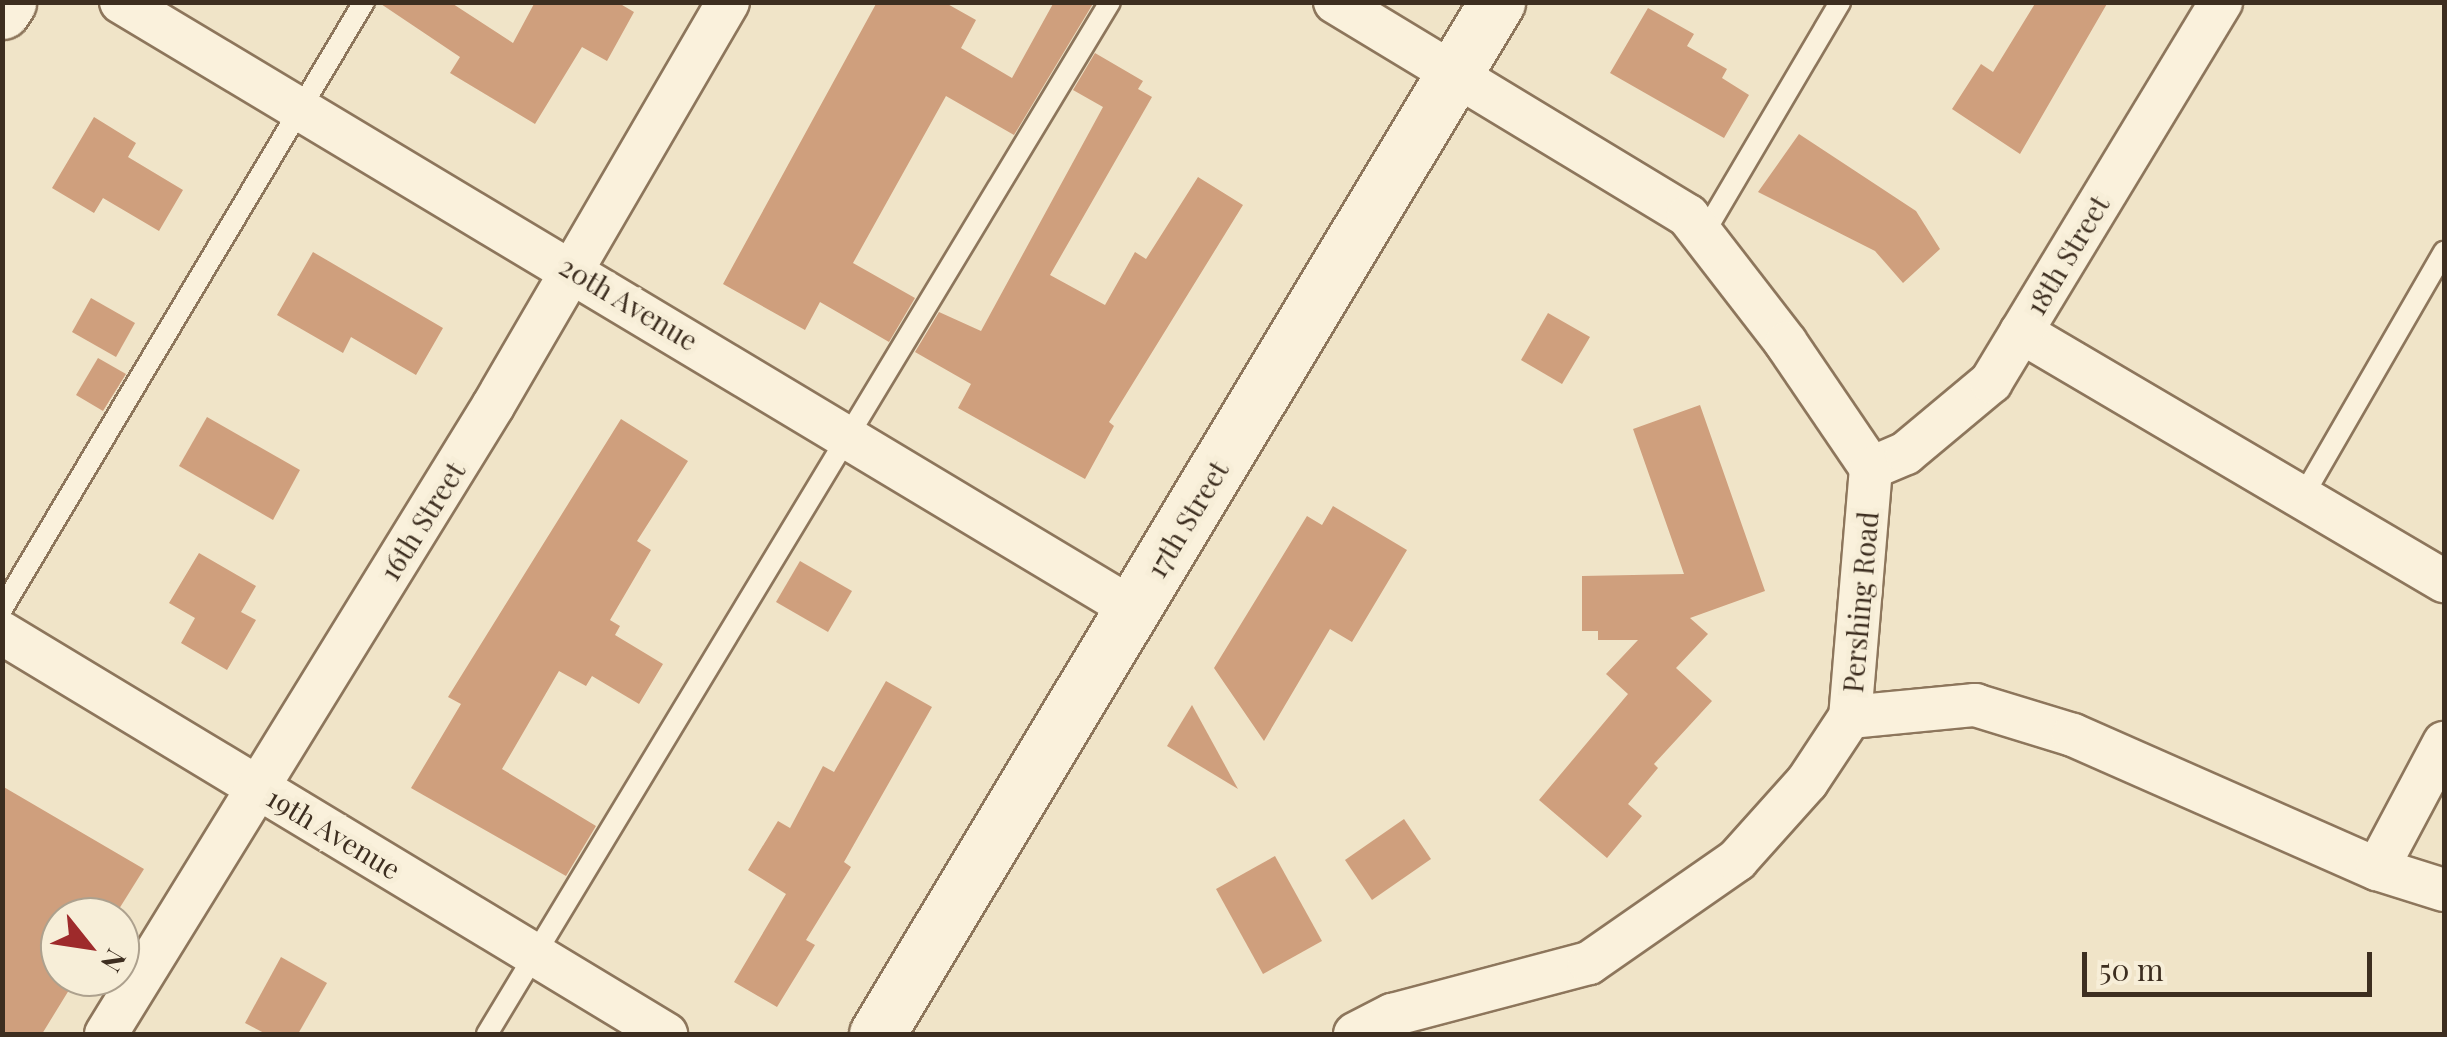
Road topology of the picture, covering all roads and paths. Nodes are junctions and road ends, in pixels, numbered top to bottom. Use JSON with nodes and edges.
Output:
{"nodes":[{"id":1,"x":8,"y":2,"type":"edge"},
{"id":2,"x":121,"y":2,"type":"edge"},
{"id":3,"x":364,"y":2,"type":"edge"},
{"id":4,"x":728,"y":2,"type":"edge"},
{"id":5,"x":1110,"y":2,"type":"edge"},
{"id":6,"x":1335,"y":2,"type":"edge"},
{"id":7,"x":1497,"y":2,"type":"edge"},
{"id":8,"x":1840,"y":2,"type":"edge"},
{"id":9,"x":2221,"y":2,"type":"edge"},
{"id":10,"x":2,"y":11,"type":"edge"},
{"id":11,"x":1454,"y":74,"type":"junction"},
{"id":12,"x":300,"y":108,"type":"junction"},
{"id":13,"x":1703,"y":235,"type":"junction"},
{"id":14,"x":2444,"y":252,"type":"edge"},
{"id":15,"x":573,"y":269,"type":"junction"},
{"id":16,"x":2021,"y":332,"type":"junction"},
{"id":17,"x":848,"y":434,"type":"junction"},
{"id":18,"x":1872,"y":468,"type":"junction"},
{"id":19,"x":2304,"y":496,"type":"junction"},
{"id":20,"x":2444,"y":581,"type":"edge"},
{"id":21,"x":1133,"y":608,"type":"junction"},
{"id":22,"x":2,"y":609,"type":"edge"},
{"id":23,"x":2,"y":633,"type":"edge"},
{"id":24,"x":1850,"y":717,"type":"junction"},
{"id":25,"x":2444,"y":743,"type":"edge"},
{"id":26,"x":258,"y":788,"type":"junction"},
{"id":27,"x":2377,"y":869,"type":"junction"},
{"id":28,"x":2436,"y":896,"type":"edge"},
{"id":29,"x":537,"y":954,"type":"junction"},
{"id":30,"x":106,"y":1034,"type":"edge"},
{"id":31,"x":487,"y":1034,"type":"edge"},
{"id":32,"x":666,"y":1034,"type":"edge"},
{"id":33,"x":877,"y":1034,"type":"edge"},
{"id":34,"x":1355,"y":1034,"type":"edge"}],
"edges":[{"from":1,"to":10,"type":"main road"},
{"from":2,"to":12,"type":"street","name":"20th Avenue"},
{"from":3,"to":12,"type":"lane"},
{"from":4,"to":15,"type":"street","name":"16th Street"},
{"from":5,"to":17,"type":"lane"},
{"from":6,"to":11,"type":"street"},
{"from":7,"to":11,"type":"main road","name":"17th Street"},
{"from":8,"to":13,"type":"lane"},
{"from":9,"to":16,"type":"street","name":"18th Street"},
{"from":11,"to":13,"type":"street"},
{"from":11,"to":21,"type":"main road","name":"17th Street"},
{"from":12,"to":15,"type":"street","name":"20th Avenue"},
{"from":12,"to":22,"type":"lane"},
{"from":13,"to":18,"type":"street"},
{"from":14,"to":19,"type":"lane"},
{"from":15,"to":17,"type":"street","name":"20th Avenue"},
{"from":15,"to":26,"type":"street","name":"16th Street"},
{"from":16,"to":18,"type":"street","name":"18th Street"},
{"from":16,"to":19,"type":"street"},
{"from":17,"to":21,"type":"street","name":"20th Avenue"},
{"from":17,"to":29,"type":"lane"},
{"from":18,"to":24,"type":"street","name":"Pershing Road"},
{"from":19,"to":20,"type":"street"},
{"from":21,"to":33,"type":"main road","name":"17th Street"},
{"from":23,"to":26,"type":"street","name":"19th Avenue"},
{"from":24,"to":27,"type":"street","name":"Pershing Road"},
{"from":24,"to":34,"type":"street"},
{"from":25,"to":27,"type":"street"},
{"from":26,"to":29,"type":"street","name":"19th Avenue"},
{"from":26,"to":30,"type":"street","name":"16th Street"},
{"from":27,"to":28,"type":"street","name":"Pershing Road"},
{"from":29,"to":31,"type":"lane"},
{"from":29,"to":32,"type":"street","name":"19th Avenue"}]}
